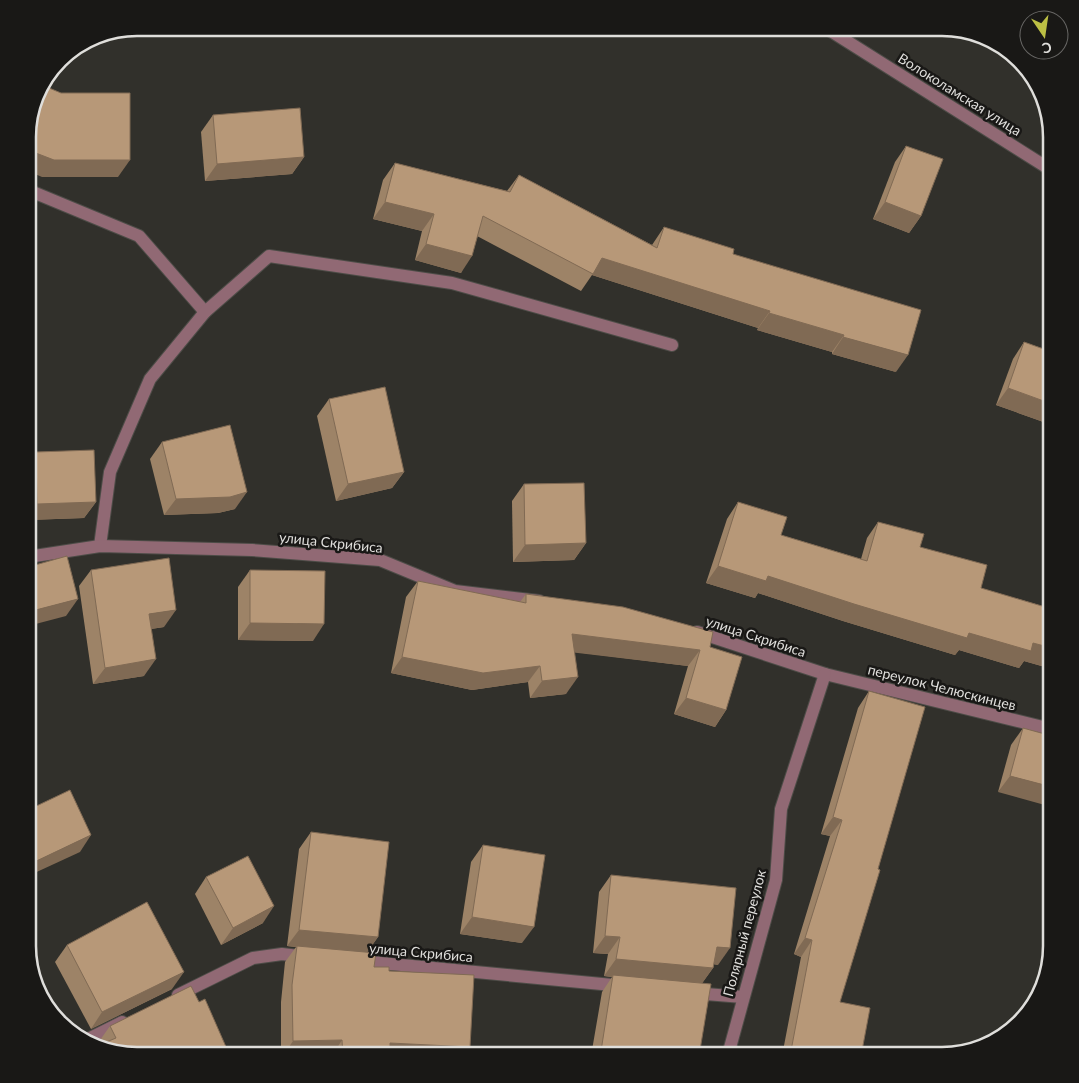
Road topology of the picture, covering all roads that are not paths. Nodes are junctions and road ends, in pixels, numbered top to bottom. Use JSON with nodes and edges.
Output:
{"nodes":[{"id":1,"x":839,"y":36,"type":"edge"},
{"id":2,"x":1043,"y":164,"type":"edge"},
{"id":3,"x":36,"y":193,"type":"edge"},
{"id":4,"x":204,"y":312,"type":"junction"},
{"id":5,"x":672,"y":345,"type":"dead end"},
{"id":6,"x":100,"y":546,"type":"junction"},
{"id":7,"x":36,"y":556,"type":"edge"},
{"id":8,"x":551,"y":602,"type":"edge"},
{"id":9,"x":680,"y":627,"type":"edge"},
{"id":10,"x":825,"y":674,"type":"junction"},
{"id":11,"x":1043,"y":727,"type":"edge"},
{"id":12,"x":321,"y":958,"type":"edge"},
{"id":13,"x":350,"y":961,"type":"edge"},
{"id":14,"x":635,"y":987,"type":"edge"},
{"id":15,"x":684,"y":992,"type":"edge"},
{"id":16,"x":743,"y":997,"type":"junction"},
{"id":17,"x":164,"y":1001,"type":"edge"},
{"id":18,"x":137,"y":1014,"type":"edge"},
{"id":19,"x":92,"y":1036,"type":"edge"},
{"id":20,"x":730,"y":1047,"type":"edge"}],
"edges":[{"from":1,"to":2,"type":"street","name":"Волоколамская улица"},
{"from":3,"to":4,"type":"street"},
{"from":4,"to":5,"type":"street"},
{"from":4,"to":6,"type":"street"},
{"from":6,"to":7,"type":"street","name":"улица Скрибиса"},
{"from":6,"to":8,"type":"street","name":"улица Скрибиса"},
{"from":9,"to":10,"type":"street","name":"улица Скрибиса"},
{"from":10,"to":11,"type":"street","name":"переулок Челюскинцев"},
{"from":10,"to":16,"type":"street","name":"Полярный переулок"},
{"from":12,"to":17,"type":"street"},
{"from":13,"to":14,"type":"street","name":"улица Скрибиса"},
{"from":15,"to":16,"type":"street"},
{"from":16,"to":20,"type":"street","name":"Полярный переулок"},
{"from":18,"to":19,"type":"street"}]}
